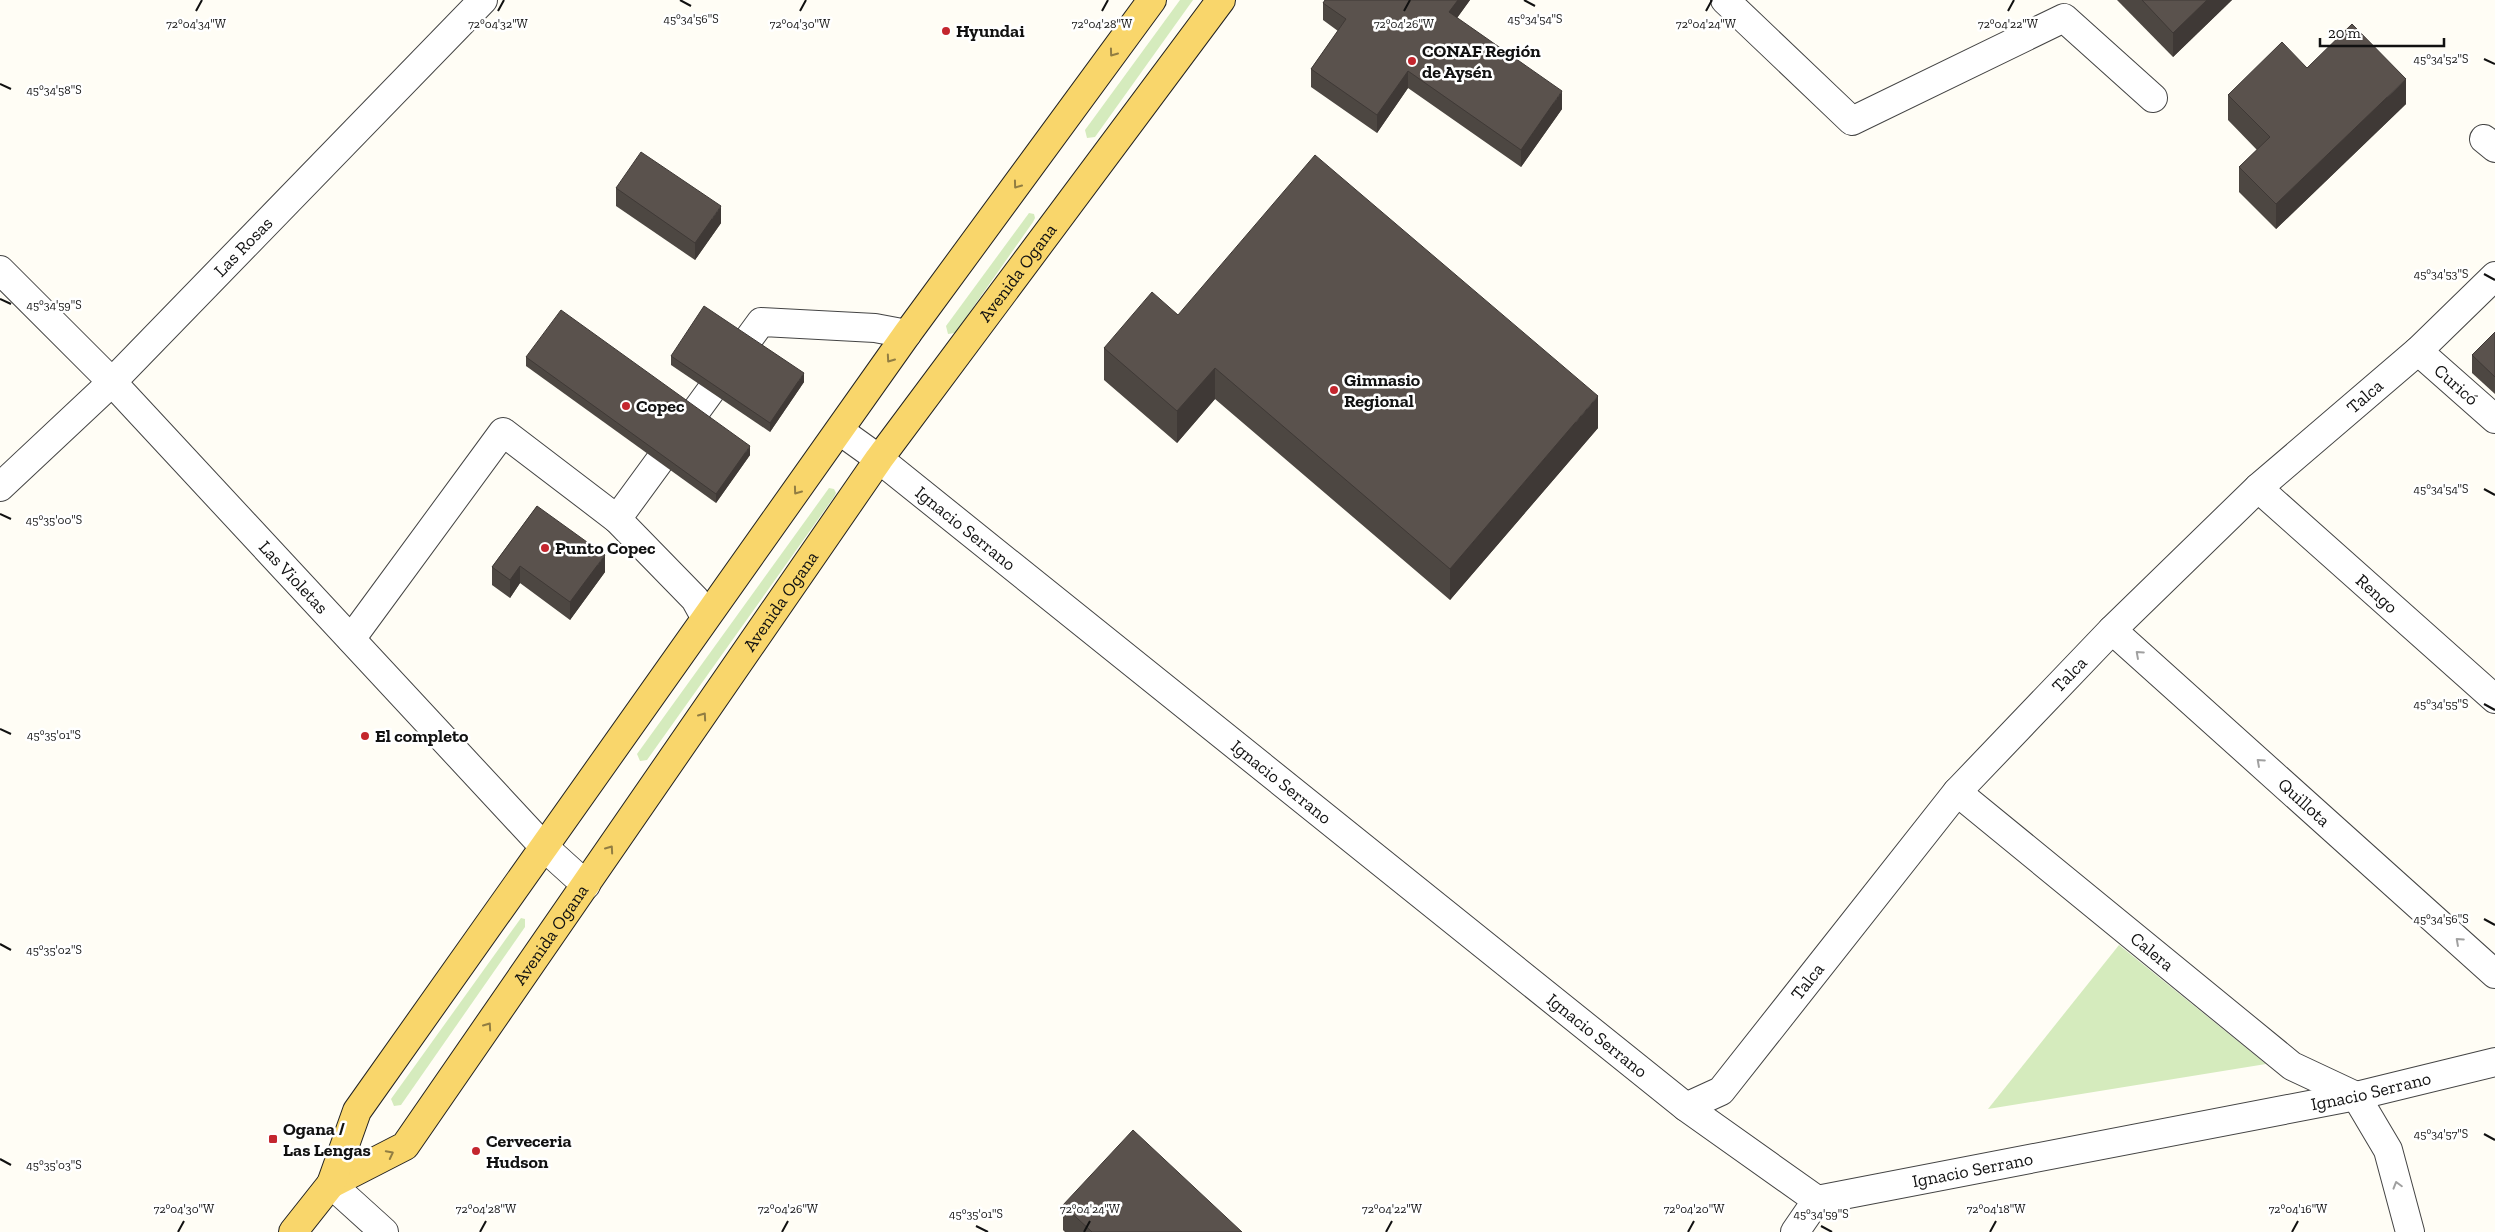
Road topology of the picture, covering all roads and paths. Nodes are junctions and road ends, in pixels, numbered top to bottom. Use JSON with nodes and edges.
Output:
{"nodes":[{"id":1,"x":483,"y":0,"type":"edge"},
{"id":2,"x":1152,"y":0,"type":"edge"},
{"id":3,"x":1221,"y":0,"type":"edge"},
{"id":4,"x":1725,"y":0,"type":"edge"},
{"id":5,"x":2153,"y":98,"type":"dead end"},
{"id":6,"x":0,"y":270,"type":"edge"},
{"id":7,"x":2495,"y":276,"type":"edge"},
{"id":8,"x":907,"y":334,"type":"junction"},
{"id":9,"x":2418,"y":351,"type":"junction"},
{"id":10,"x":112,"y":382,"type":"junction"},
{"id":11,"x":2495,"y":419,"type":"edge"},
{"id":12,"x":840,"y":431,"type":"junction"},
{"id":13,"x":880,"y":459,"type":"junction"},
{"id":14,"x":0,"y":487,"type":"edge"},
{"id":15,"x":2258,"y":488,"type":"junction"},
{"id":16,"x":617,"y":519,"type":"junction"},
{"id":17,"x":705,"y":617,"type":"junction"},
{"id":18,"x":2112,"y":630,"type":"junction"},
{"id":19,"x":351,"y":639,"type":"junction"},
{"id":20,"x":2495,"y":699,"type":"edge"},
{"id":21,"x":1957,"y":792,"type":"junction"},
{"id":22,"x":544,"y":847,"type":"junction"},
{"id":23,"x":586,"y":885,"type":"junction"},
{"id":24,"x":2495,"y":974,"type":"edge"},
{"id":25,"x":2495,"y":1062,"type":"edge"},
{"id":26,"x":2356,"y":1096,"type":"junction"},
{"id":27,"x":1686,"y":1107,"type":"junction"},
{"id":28,"x":331,"y":1184,"type":"junction"},
{"id":29,"x":1817,"y":1200,"type":"junction"},
{"id":30,"x":292,"y":1232,"type":"edge"},
{"id":31,"x":384,"y":1232,"type":"edge"},
{"id":32,"x":1795,"y":1232,"type":"edge"},
{"id":33,"x":2410,"y":1232,"type":"edge"}],
"edges":[{"from":1,"to":10,"type":"street","name":"Las Rosas"},
{"from":2,"to":8,"type":"main road","name":"Avenida Ogana","one_way":true},
{"from":3,"to":13,"type":"main road","name":"Avenida Ogana"},
{"from":4,"to":5,"type":"street"},
{"from":6,"to":10,"type":"street","name":"Las Violetas"},
{"from":7,"to":9,"type":"street","name":"Talca"},
{"from":8,"to":12,"type":"main road","name":"Avenida Ogana","one_way":true},
{"from":8,"to":16,"type":"street"},
{"from":9,"to":11,"type":"street","name":"Curicó"},
{"from":9,"to":15,"type":"street","name":"Talca"},
{"from":10,"to":14,"type":"street","name":"Las Rosas"},
{"from":10,"to":19,"type":"street","name":"Las Violetas"},
{"from":12,"to":13,"type":"street","name":"Ignacio Serrano"},
{"from":12,"to":17,"type":"main road","name":"Avenida Ogana","one_way":true},
{"from":23,"to":13,"type":"main road","name":"Avenida Ogana","one_way":true},
{"from":13,"to":27,"type":"street","name":"Ignacio Serrano"},
{"from":15,"to":18,"type":"street","name":"Talca"},
{"from":15,"to":20,"type":"street","name":"Rengo"},
{"from":16,"to":17,"type":"street"},
{"from":16,"to":19,"type":"street"},
{"from":17,"to":22,"type":"main road","name":"Avenida Ogana"},
{"from":18,"to":21,"type":"street","name":"Talca"},
{"from":24,"to":18,"type":"street","name":"Quillota","one_way":true},
{"from":19,"to":22,"type":"street","name":"Las Violetas"},
{"from":21,"to":26,"type":"street","name":"Calera"},
{"from":21,"to":27,"type":"street","name":"Talca"},
{"from":22,"to":23,"type":"street","name":"Las Violetas"},
{"from":22,"to":28,"type":"main road","name":"Avenida Ogana"},
{"from":28,"to":23,"type":"main road","name":"Avenida Ogana","one_way":true},
{"from":25,"to":26,"type":"street","name":"Ignacio Serrano"},
{"from":26,"to":29,"type":"street","name":"Ignacio Serrano"},
{"from":33,"to":26,"type":"street","one_way":true},
{"from":27,"to":29,"type":"street","name":"Ignacio Serrano"},
{"from":28,"to":30,"type":"main road","name":"Avenida Ogana"},
{"from":28,"to":31,"type":"street"},
{"from":29,"to":32,"type":"street"}]}
